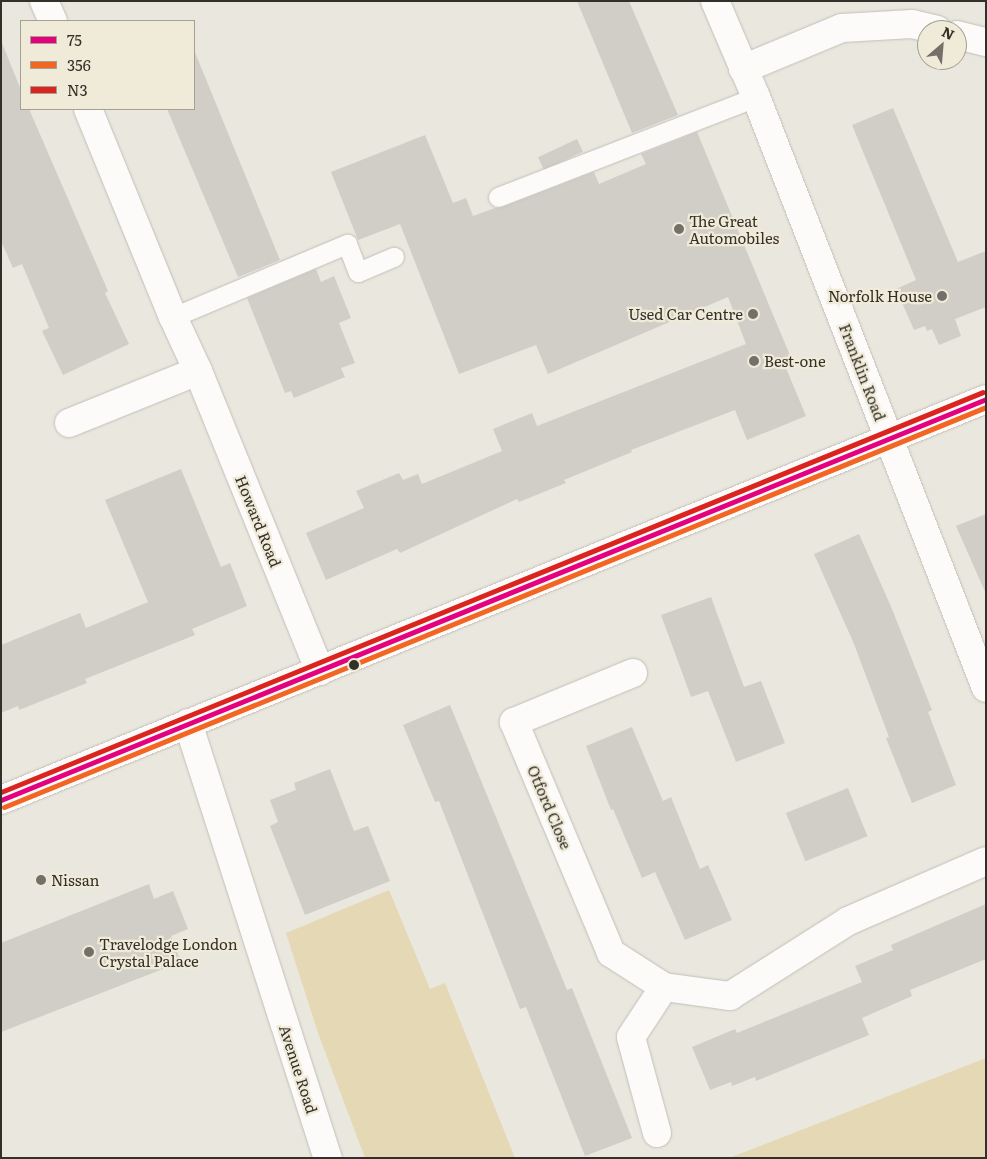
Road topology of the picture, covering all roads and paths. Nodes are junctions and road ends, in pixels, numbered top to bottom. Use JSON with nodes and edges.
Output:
{"nodes":[{"id":1,"x":44,"y":1,"type":"edge"},
{"id":2,"x":716,"y":1,"type":"edge"},
{"id":3,"x":53,"y":20,"type":"edge"},
{"id":4,"x":917,"y":25,"type":"edge"},
{"id":5,"x":967,"y":37,"type":"edge"},
{"id":6,"x":986,"y":42,"type":"edge"},
{"id":7,"x":743,"y":69,"type":"junction"},
{"id":8,"x":756,"y":98,"type":"junction"},
{"id":9,"x":88,"y":110,"type":"edge"},
{"id":10,"x":498,"y":198,"type":"dead end"},
{"id":11,"x":394,"y":257,"type":"dead end"},
{"id":12,"x":173,"y":316,"type":"junction"},
{"id":13,"x":198,"y":371,"type":"junction"},
{"id":14,"x":986,"y":399,"type":"edge"},
{"id":15,"x":70,"y":423,"type":"dead end"},
{"id":16,"x":888,"y":439,"type":"junction"},
{"id":17,"x":320,"y":671,"type":"junction"},
{"id":18,"x":633,"y":673,"type":"dead end"},
{"id":19,"x":986,"y":688,"type":"edge"},
{"id":20,"x":188,"y":723,"type":"junction"},
{"id":21,"x":1,"y":800,"type":"edge"},
{"id":22,"x":986,"y":861,"type":"edge"},
{"id":23,"x":664,"y":987,"type":"junction"},
{"id":24,"x":657,"y":1133,"type":"dead end"},
{"id":25,"x":328,"y":1158,"type":"edge"}],
"edges":[{"from":1,"to":3,"type":"street"},
{"from":2,"to":7,"type":"street","name":"Franklin Road"},
{"from":4,"to":7,"type":"street"},
{"from":5,"to":6,"type":"street"},
{"from":7,"to":8,"type":"street","name":"Franklin Road"},
{"from":8,"to":10,"type":"lane"},
{"from":8,"to":16,"type":"street","name":"Franklin Road"},
{"from":9,"to":12,"type":"street","name":"Howard Road"},
{"from":11,"to":12,"type":"lane"},
{"from":12,"to":13,"type":"street","name":"Howard Road"},
{"from":13,"to":15,"type":"street"},
{"from":13,"to":17,"type":"street","name":"Howard Road"},
{"from":14,"to":16,"type":"street"},
{"from":16,"to":17,"type":"street"},
{"from":16,"to":19,"type":"street","name":"Franklin Road"},
{"from":17,"to":20,"type":"street"},
{"from":18,"to":23,"type":"street","name":"Otford Close"},
{"from":20,"to":21,"type":"street"},
{"from":20,"to":25,"type":"street","name":"Avenue Road"},
{"from":22,"to":23,"type":"street","name":"Otford Close"},
{"from":23,"to":24,"type":"street"}]}
